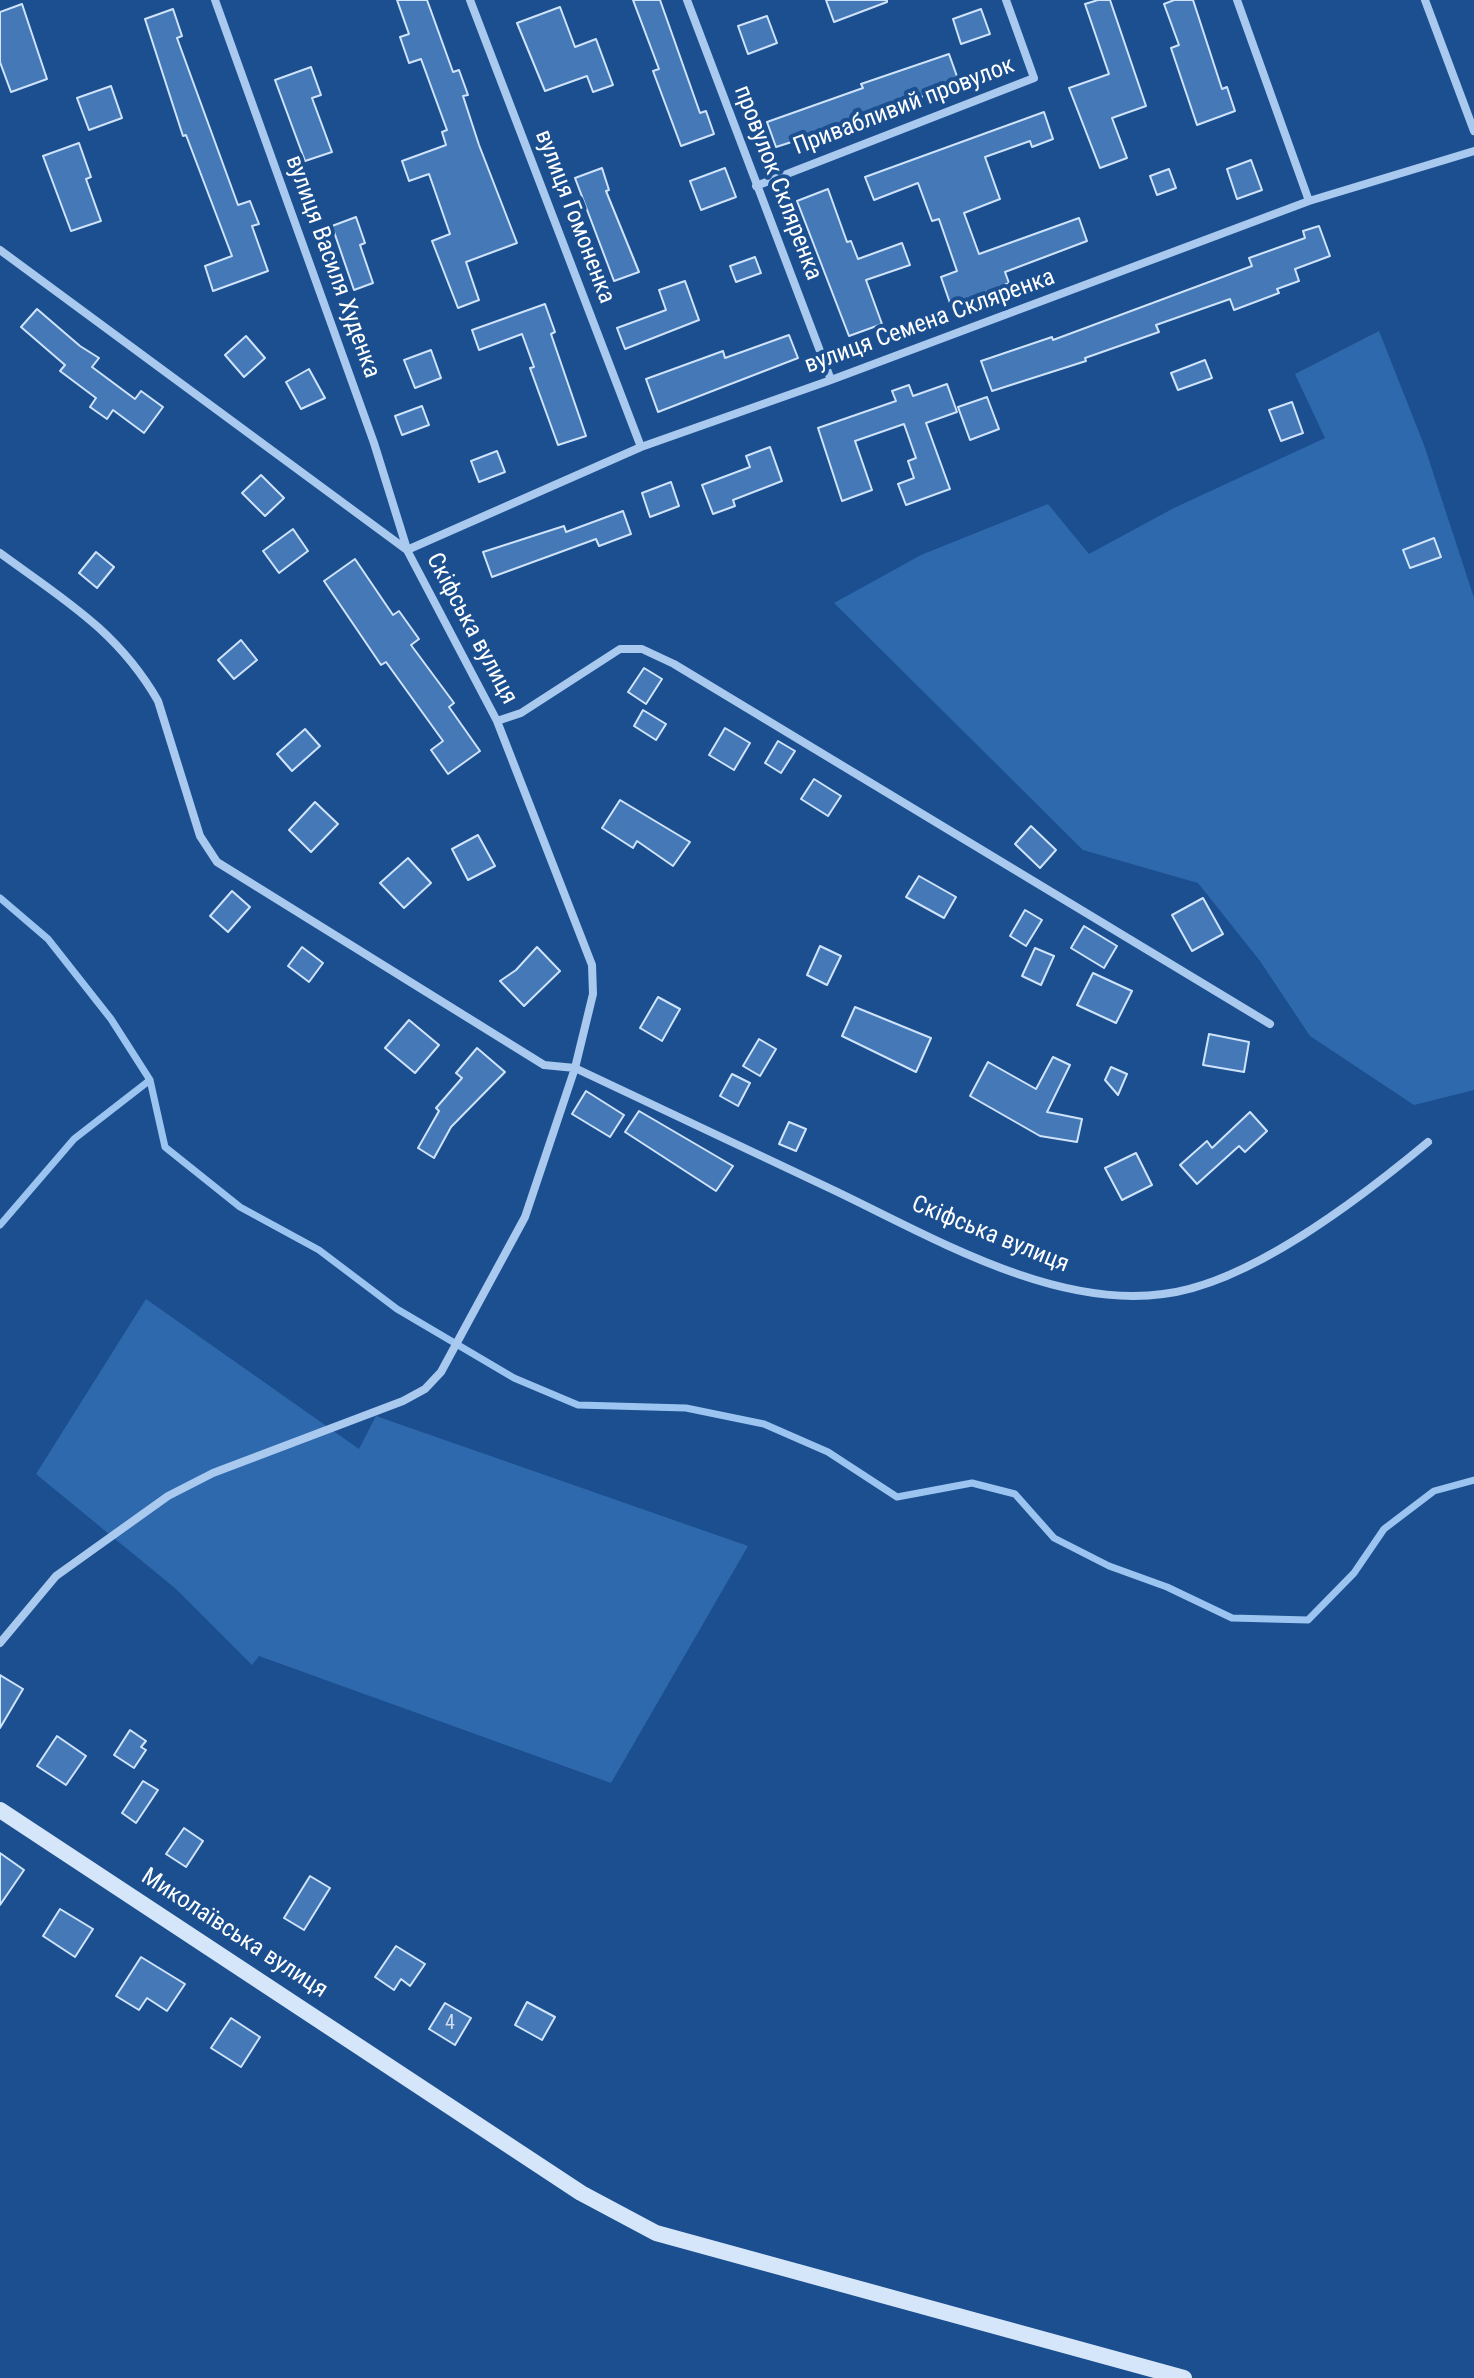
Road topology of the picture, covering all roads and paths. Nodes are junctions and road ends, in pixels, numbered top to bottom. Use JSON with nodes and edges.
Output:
{"nodes":[{"id":1,"x":215,"y":0,"type":"edge"},
{"id":2,"x":470,"y":0,"type":"edge"},
{"id":3,"x":687,"y":0,"type":"edge"},
{"id":4,"x":1006,"y":0,"type":"edge"},
{"id":5,"x":1237,"y":0,"type":"edge"},
{"id":6,"x":1425,"y":0,"type":"edge"},
{"id":7,"x":1474,"y":131,"type":"edge"},
{"id":8,"x":1474,"y":151,"type":"edge"},
{"id":9,"x":756,"y":186,"type":"junction"},
{"id":10,"x":1309,"y":201,"type":"junction"},
{"id":11,"x":0,"y":250,"type":"edge"},
{"id":12,"x":831,"y":380,"type":"junction"},
{"id":13,"x":641,"y":447,"type":"junction"},
{"id":14,"x":407,"y":550,"type":"junction"},
{"id":15,"x":0,"y":553,"type":"edge"},
{"id":16,"x":497,"y":721,"type":"junction"},
{"id":17,"x":1270,"y":1024,"type":"dead end"},
{"id":18,"x":575,"y":1068,"type":"junction"},
{"id":19,"x":1428,"y":1142,"type":"dead end"},
{"id":20,"x":0,"y":1643,"type":"edge"},
{"id":21,"x":0,"y":1810,"type":"edge"},
{"id":22,"x":1184,"y":2378,"type":"edge"}],
"edges":[{"from":1,"to":14,"type":"street","name":"вулиця Василя Худенка"},
{"from":2,"to":13,"type":"street","name":"вулиця Гомоненка"},
{"from":3,"to":9,"type":"street","name":"провулок Скляренка"},
{"from":4,"to":9,"type":"street","name":"Привабливий провулок"},
{"from":5,"to":10,"type":"street"},
{"from":6,"to":7,"type":"street"},
{"from":8,"to":10,"type":"street","name":"вулиця Семена Скляренка"},
{"from":9,"to":12,"type":"street","name":"провулок Скляренка"},
{"from":10,"to":12,"type":"street","name":"вулиця Семена Скляренка"},
{"from":11,"to":14,"type":"street","name":"Скіфська вулиця"},
{"from":12,"to":13,"type":"street","name":"вулиця Семена Скляренка"},
{"from":13,"to":14,"type":"street","name":"вулиця Семена Скляренка"},
{"from":14,"to":16,"type":"street","name":"Скіфська вулиця"},
{"from":15,"to":18,"type":"street","name":"Скіфська вулиця"},
{"from":16,"to":17,"type":"street"},
{"from":16,"to":18,"type":"street","name":"Скіфська вулиця"},
{"from":18,"to":19,"type":"street","name":"Скіфська вулиця"},
{"from":18,"to":20,"type":"street","name":"Скіфська вулиця"},
{"from":21,"to":22,"type":"street","name":"Миколаївська вулиця"}]}
